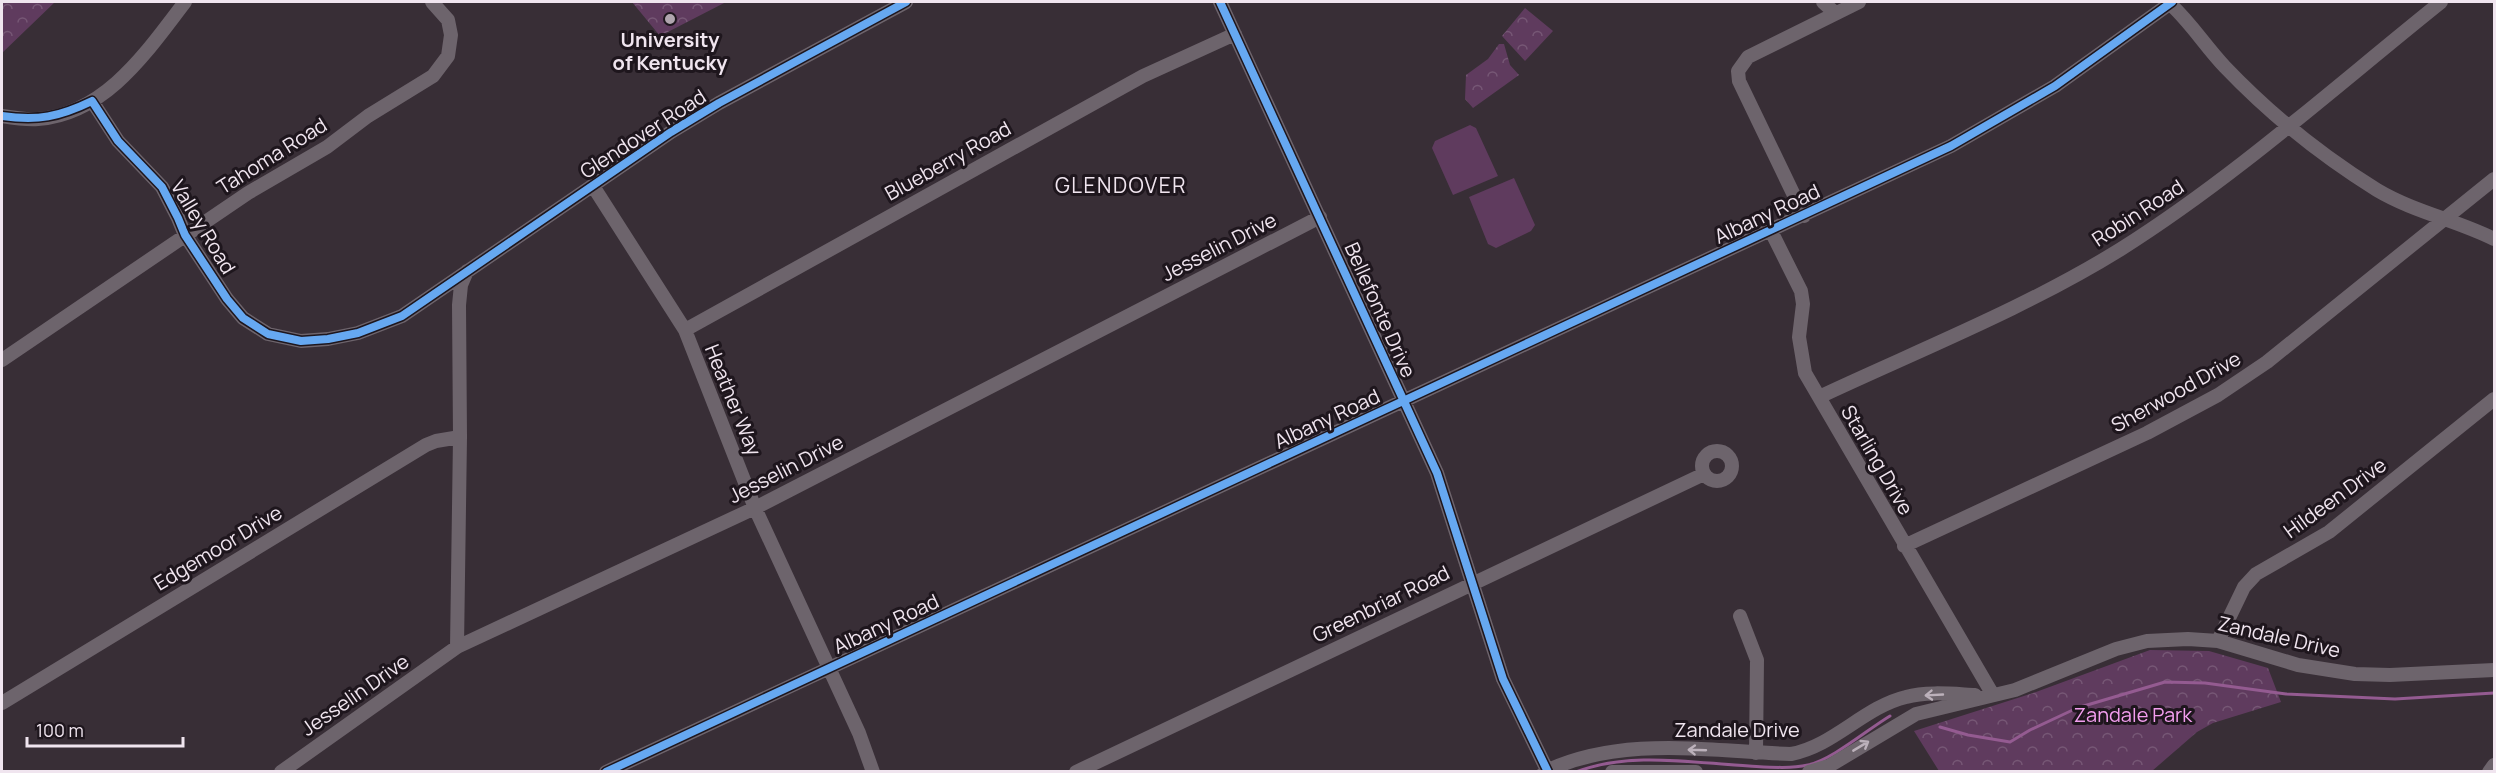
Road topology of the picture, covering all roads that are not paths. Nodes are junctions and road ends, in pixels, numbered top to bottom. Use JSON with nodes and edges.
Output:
{"nodes":[{"id":1,"x":185,"y":2,"type":"edge"},
{"id":2,"x":432,"y":2,"type":"edge"},
{"id":3,"x":906,"y":2,"type":"edge"},
{"id":4,"x":1220,"y":2,"type":"edge"},
{"id":5,"x":1823,"y":2,"type":"edge"},
{"id":6,"x":1859,"y":2,"type":"edge"},
{"id":7,"x":2170,"y":2,"type":"edge"},
{"id":8,"x":2441,"y":2,"type":"edge"},
{"id":9,"x":1835,"y":13,"type":"junction"},
{"id":10,"x":1235,"y":34,"type":"junction"},
{"id":11,"x":92,"y":101,"type":"junction"},
{"id":12,"x":2,"y":116,"type":"edge"},
{"id":13,"x":2288,"y":125,"type":"junction"},
{"id":14,"x":2494,"y":179,"type":"edge"},
{"id":15,"x":593,"y":186,"type":"junction"},
{"id":16,"x":1804,"y":216,"type":"junction"},
{"id":17,"x":1320,"y":217,"type":"junction"},
{"id":18,"x":2444,"y":219,"type":"junction"},
{"id":19,"x":1771,"y":231,"type":"junction"},
{"id":20,"x":185,"y":236,"type":"junction"},
{"id":21,"x":2494,"y":239,"type":"edge"},
{"id":22,"x":467,"y":271,"type":"junction"},
{"id":23,"x":685,"y":330,"type":"junction"},
{"id":24,"x":2,"y":360,"type":"edge"},
{"id":25,"x":1818,"y":397,"type":"junction"},
{"id":26,"x":2494,"y":399,"type":"edge"},
{"id":27,"x":1404,"y":402,"type":"junction"},
{"id":28,"x":460,"y":437,"type":"junction"},
{"id":29,"x":1704,"y":474,"type":"dead end"},
{"id":30,"x":755,"y":508,"type":"junction"},
{"id":31,"x":1904,"y":546,"type":"junction"},
{"id":32,"x":1473,"y":582,"type":"junction"},
{"id":33,"x":1740,"y":616,"type":"dead end"},
{"id":34,"x":2218,"y":641,"type":"junction"},
{"id":35,"x":457,"y":647,"type":"junction"},
{"id":36,"x":828,"y":668,"type":"junction"},
{"id":37,"x":2494,"y":670,"type":"edge"},
{"id":38,"x":1993,"y":695,"type":"junction"},
{"id":39,"x":2,"y":703,"type":"edge"},
{"id":40,"x":1756,"y":753,"type":"junction"},
{"id":41,"x":2494,"y":765,"type":"edge"},
{"id":42,"x":281,"y":771,"type":"edge"},
{"id":43,"x":606,"y":771,"type":"edge"},
{"id":44,"x":873,"y":771,"type":"edge"},
{"id":45,"x":1076,"y":771,"type":"edge"},
{"id":46,"x":1546,"y":771,"type":"edge"},
{"id":47,"x":1612,"y":771,"type":"edge"},
{"id":48,"x":1696,"y":771,"type":"edge"},
{"id":49,"x":1809,"y":771,"type":"edge"},
{"id":50,"x":2489,"y":771,"type":"edge"}],
"edges":[{"from":1,"to":11,"type":"street"},
{"from":2,"to":20,"type":"street","name":"Tahoma Road"},
{"from":3,"to":15,"type":"street","name":"Glendover Road"},
{"from":4,"to":10,"type":"street","name":"Bellefonte Drive"},
{"from":5,"to":9,"type":"street"},
{"from":6,"to":9,"type":"street"},
{"from":7,"to":13,"type":"street"},
{"from":7,"to":16,"type":"street","name":"Albany Road"},
{"from":8,"to":13,"type":"street","name":"Robin Road"},
{"from":9,"to":16,"type":"street"},
{"from":10,"to":17,"type":"street","name":"Bellefonte Drive"},
{"from":10,"to":23,"type":"street","name":"Blueberry Road"},
{"from":11,"to":12,"type":"street"},
{"from":11,"to":20,"type":"street","name":"Valley Road"},
{"from":13,"to":18,"type":"street"},
{"from":13,"to":25,"type":"street","name":"Robin Road"},
{"from":14,"to":18,"type":"street","name":"Sherwood Drive"},
{"from":15,"to":22,"type":"street","name":"Glendover Road"},
{"from":15,"to":23,"type":"street","name":"Heather Way"},
{"from":16,"to":19,"type":"street","name":"Albany Road"},
{"from":17,"to":27,"type":"street","name":"Bellefonte Drive"},
{"from":17,"to":30,"type":"street","name":"Jesselin Drive"},
{"from":18,"to":21,"type":"street"},
{"from":18,"to":31,"type":"street","name":"Sherwood Drive"},
{"from":19,"to":25,"type":"street","name":"Starling Drive"},
{"from":19,"to":27,"type":"street","name":"Albany Road"},
{"from":20,"to":22,"type":"street","name":"Valley Road"},
{"from":20,"to":24,"type":"street","name":"Tahoma Road"},
{"from":22,"to":28,"type":"street"},
{"from":23,"to":30,"type":"street","name":"Heather Way"},
{"from":25,"to":31,"type":"street","name":"Starling Drive"},
{"from":26,"to":34,"type":"street","name":"Hildeen Drive"},
{"from":27,"to":32,"type":"street","name":"Bellefonte Drive"},
{"from":27,"to":36,"type":"street","name":"Albany Road"},
{"from":28,"to":35,"type":"street"},
{"from":28,"to":39,"type":"street","name":"Edgemoor Drive"},
{"from":29,"to":32,"type":"street","name":"Greenbriar Road"},
{"from":30,"to":35,"type":"street","name":"Jesselin Drive"},
{"from":30,"to":36,"type":"street","name":"Heather Way"},
{"from":31,"to":38,"type":"street","name":"Starling Drive"},
{"from":32,"to":45,"type":"street","name":"Greenbriar Road"},
{"from":32,"to":46,"type":"street","name":"Bellefonte Drive"},
{"from":33,"to":40,"type":"street"},
{"from":34,"to":37,"type":"street","name":"Zandale Drive"},
{"from":34,"to":38,"type":"street","name":"Zandale Drive"},
{"from":35,"to":42,"type":"street","name":"Jesselin Drive"},
{"from":36,"to":43,"type":"street","name":"Albany Road"},
{"from":36,"to":44,"type":"street","name":"Heather Way"},
{"from":38,"to":40,"type":"street","name":"Zandale Drive","one_way":true},
{"from":49,"to":38,"type":"street","name":"Zandale Drive","one_way":true},
{"from":40,"to":46,"type":"street","name":"Zandale Drive","one_way":true},
{"from":41,"to":50,"type":"street"},
{"from":47,"to":48,"type":"street","name":"Zandale Drive"}]}
